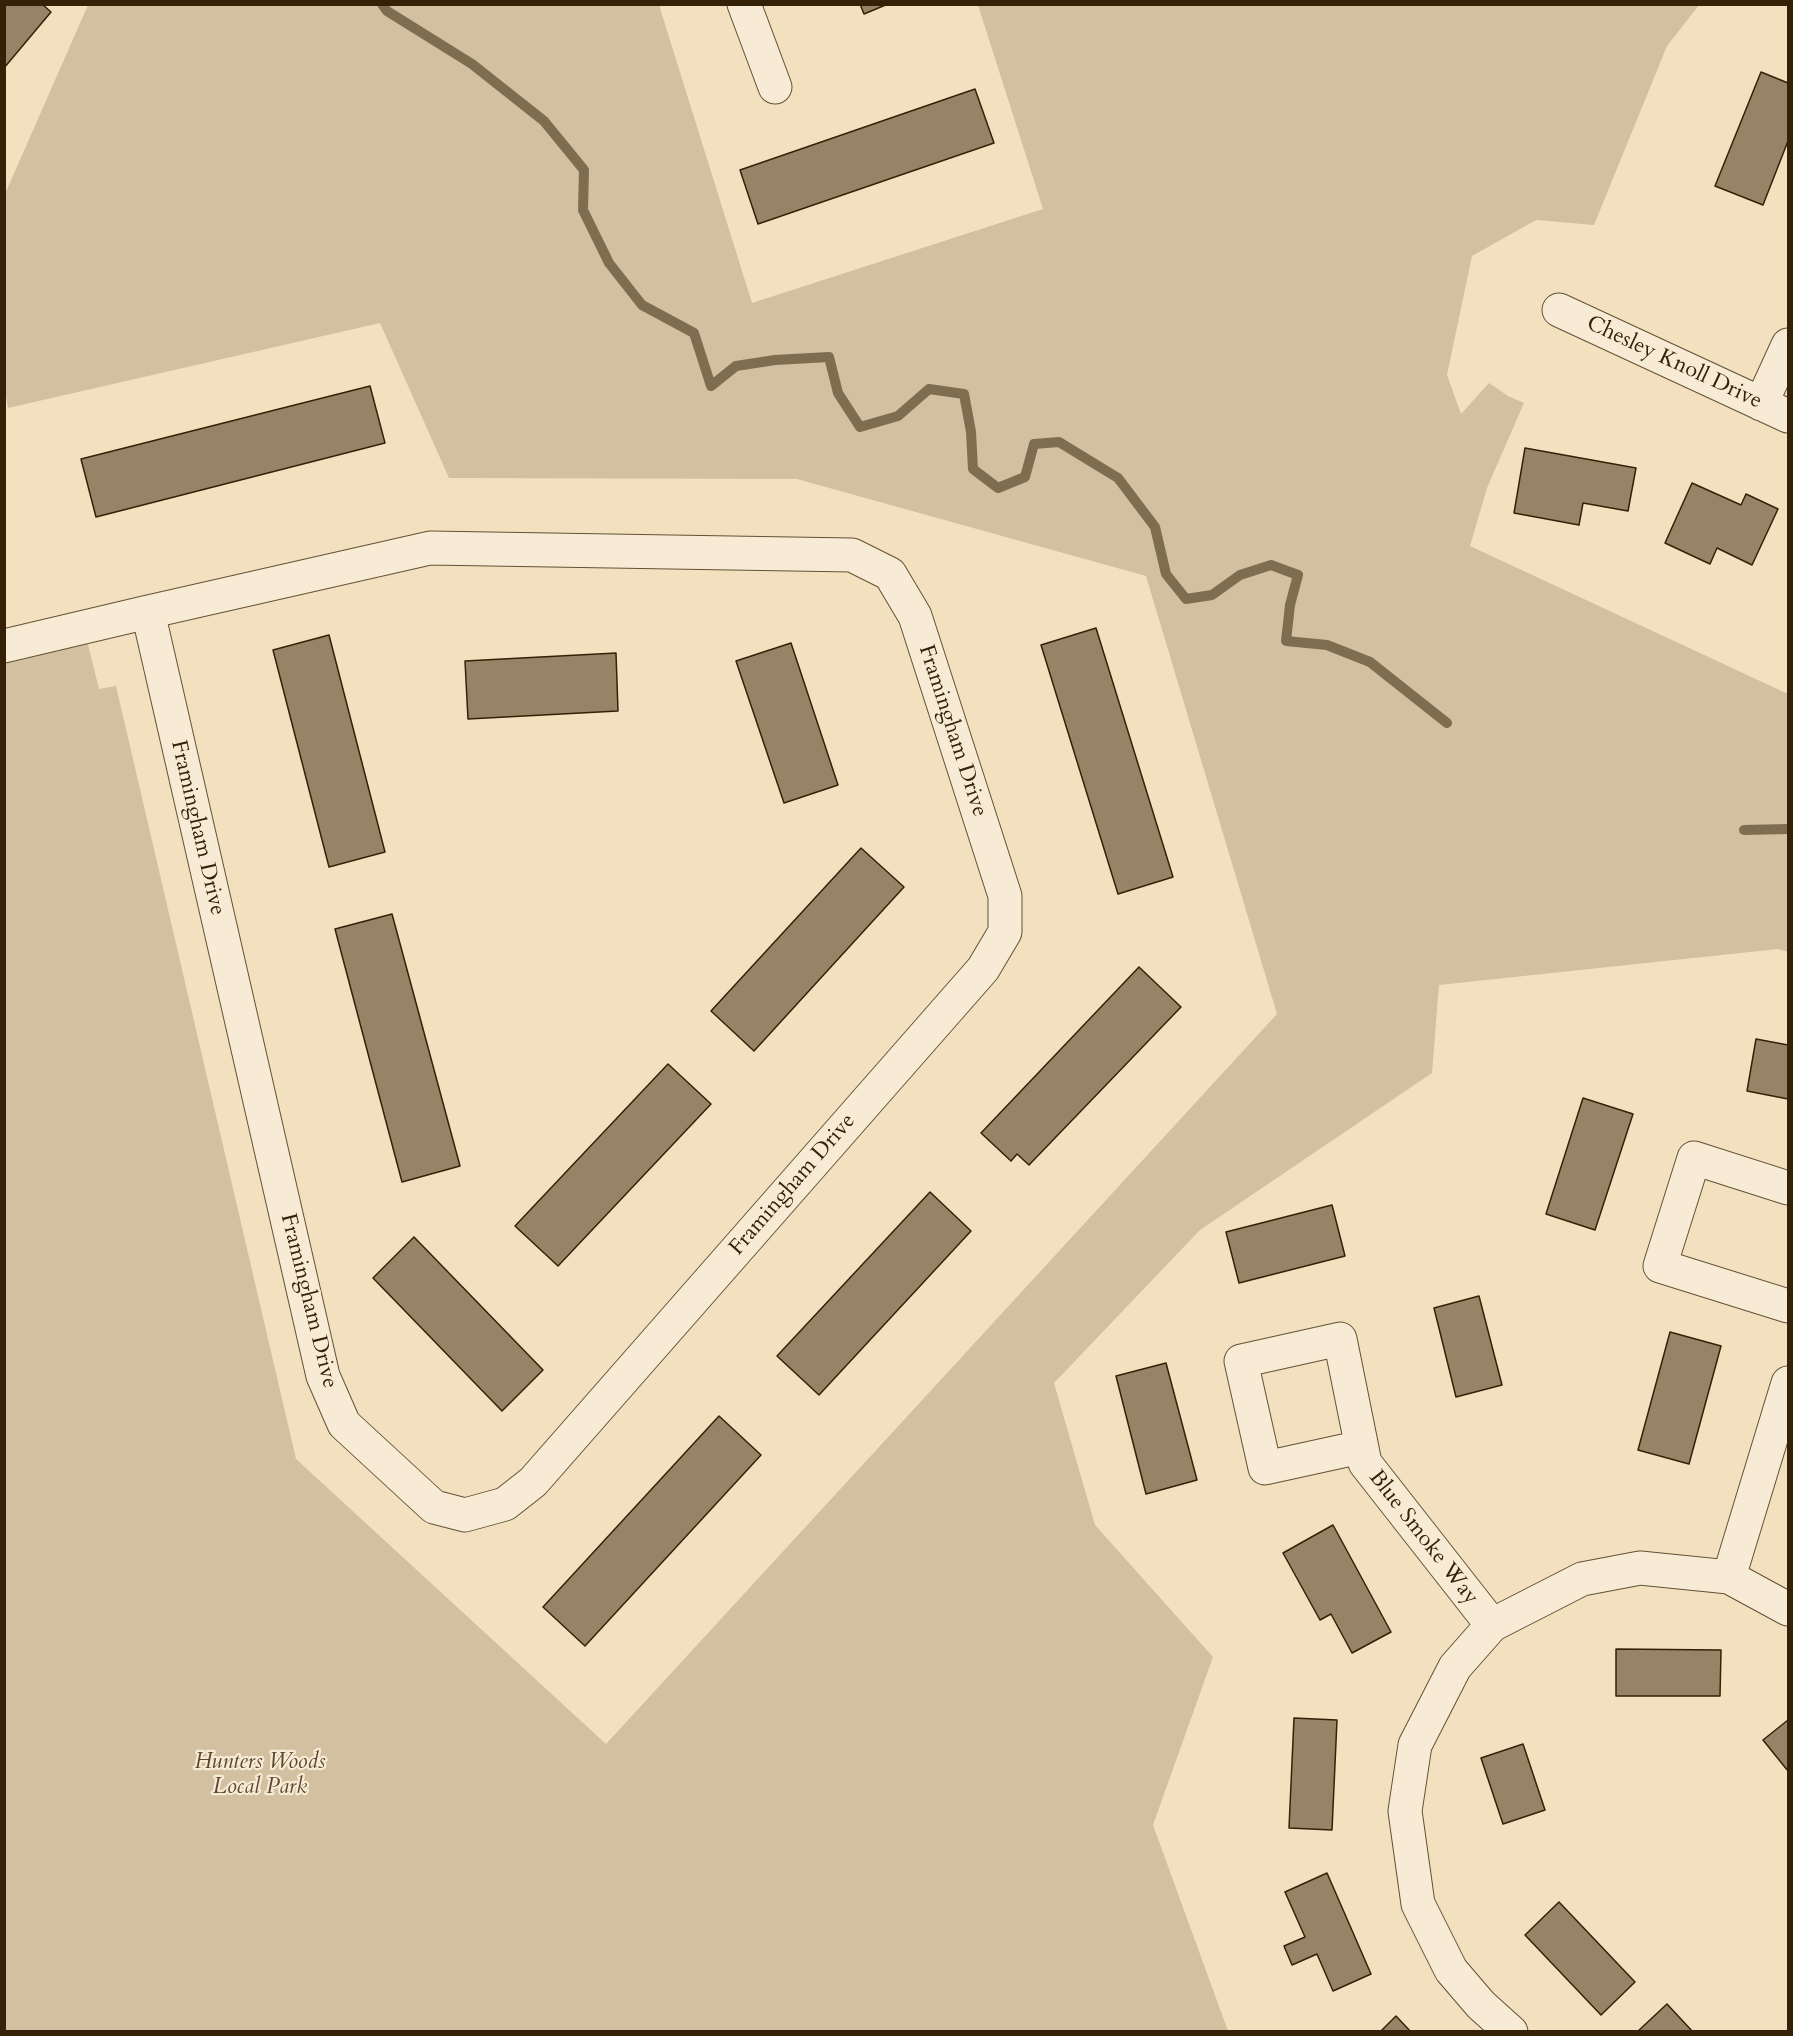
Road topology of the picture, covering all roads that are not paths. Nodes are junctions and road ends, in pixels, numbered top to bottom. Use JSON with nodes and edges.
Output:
{"nodes":[{"id":1,"x":744,"y":4,"type":"edge"},
{"id":2,"x":775,"y":87,"type":"dead end"},
{"id":3,"x":1559,"y":310,"type":"dead end"},
{"id":4,"x":1788,"y":345,"type":"edge"},
{"id":5,"x":1775,"y":410,"type":"edge"},
{"id":6,"x":148,"y":612,"type":"junction"},
{"id":7,"x":4,"y":646,"type":"edge"},
{"id":8,"x":1788,"y":1188,"type":"edge"},
{"id":9,"x":1788,"y":1306,"type":"edge"},
{"id":10,"x":1788,"y":1383,"type":"edge"},
{"id":11,"x":1361,"y":1447,"type":"junction"},
{"id":12,"x":1729,"y":1577,"type":"junction"},
{"id":13,"x":1788,"y":1609,"type":"edge"},
{"id":14,"x":1492,"y":1625,"type":"junction"},
{"id":15,"x":1511,"y":2031,"type":"edge"}],
"edges":[{"from":1,"to":2,"type":"street"},
{"from":3,"to":5,"type":"street","name":"Chesley Knoll Drive"},
{"from":4,"to":5,"type":"street"},
{"from":6,"to":6,"type":"street","name":"Framingham Drive"},
{"from":6,"to":7,"type":"street","name":"Framingham Drive"},
{"from":8,"to":9,"type":"street"},
{"from":10,"to":12,"type":"street"},
{"from":11,"to":11,"type":"street","name":"Blue Smoke Way"},
{"from":11,"to":14,"type":"street","name":"Blue Smoke Way"},
{"from":12,"to":13,"type":"street"},
{"from":12,"to":14,"type":"street"},
{"from":14,"to":15,"type":"street"}]}
